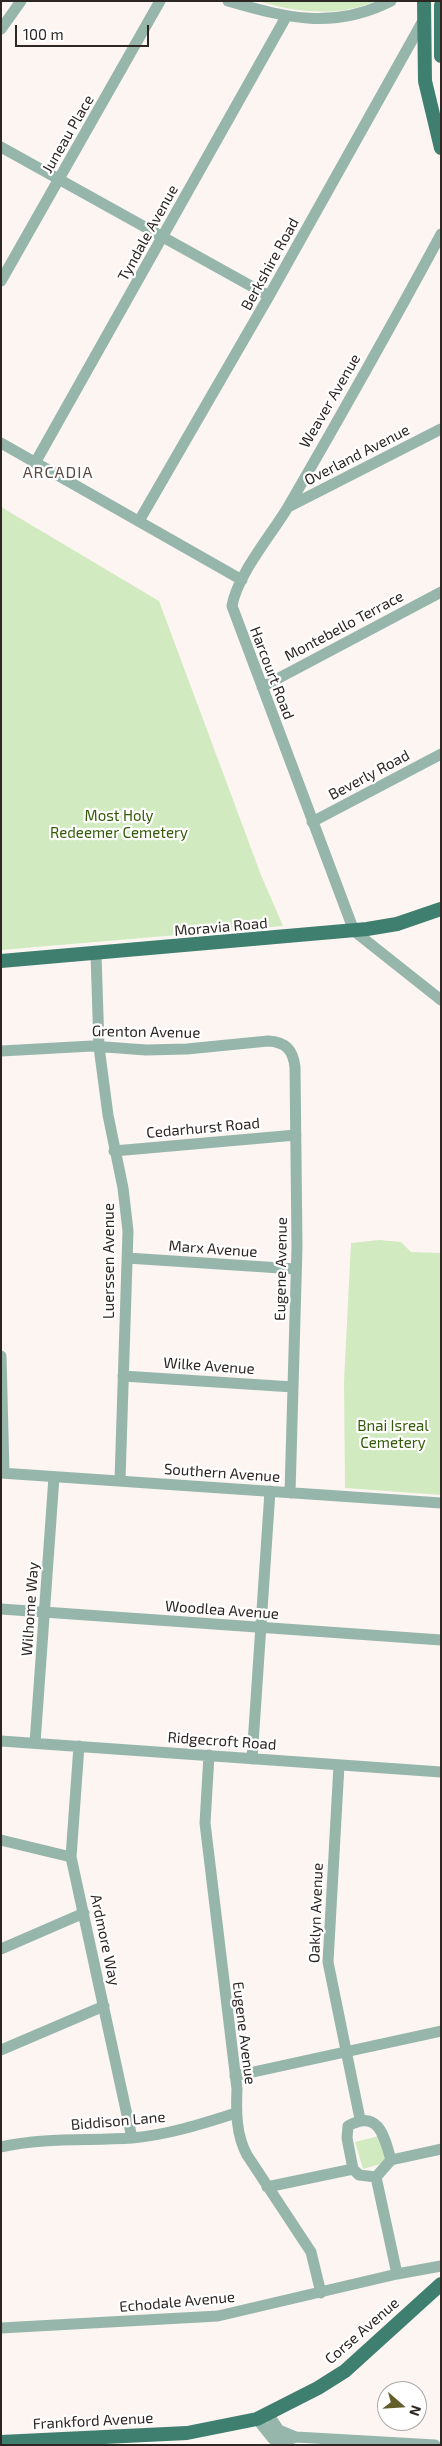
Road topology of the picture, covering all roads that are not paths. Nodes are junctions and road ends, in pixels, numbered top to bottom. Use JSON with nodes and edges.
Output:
{"nodes":[{"id":1,"x":21,"y":1,"type":"edge"},
{"id":2,"x":160,"y":1,"type":"edge"},
{"id":3,"x":228,"y":1,"type":"edge"},
{"id":4,"x":392,"y":1,"type":"edge"},
{"id":5,"x":424,"y":1,"type":"edge"},
{"id":6,"x":441,"y":6,"type":"edge"},
{"id":7,"x":286,"y":17,"type":"junction"},
{"id":8,"x":424,"y":19,"type":"junction"},
{"id":9,"x":1,"y":29,"type":"edge"},
{"id":10,"x":441,"y":56,"type":"edge"},
{"id":11,"x":437,"y":116,"type":"edge"},
{"id":12,"x":1,"y":148,"type":"edge"},
{"id":13,"x":441,"y":148,"type":"edge"},
{"id":14,"x":59,"y":180,"type":"junction"},
{"id":15,"x":441,"y":234,"type":"edge"},
{"id":16,"x":162,"y":237,"type":"junction"},
{"id":17,"x":1,"y":281,"type":"edge"},
{"id":18,"x":269,"y":296,"type":"junction"},
{"id":19,"x":441,"y":429,"type":"edge"},
{"id":20,"x":1,"y":444,"type":"edge"},
{"id":21,"x":35,"y":462,"type":"junction"},
{"id":22,"x":288,"y":507,"type":"junction"},
{"id":23,"x":139,"y":521,"type":"junction"},
{"id":24,"x":242,"y":580,"type":"junction"},
{"id":25,"x":441,"y":592,"type":"edge"},
{"id":26,"x":262,"y":687,"type":"junction"},
{"id":27,"x":441,"y":754,"type":"edge"},
{"id":28,"x":312,"y":822,"type":"junction"},
{"id":29,"x":441,"y":909,"type":"edge"},
{"id":30,"x":354,"y":931,"type":"junction"},
{"id":31,"x":96,"y":954,"type":"junction"},
{"id":32,"x":1,"y":961,"type":"edge"},
{"id":33,"x":441,"y":1000,"type":"edge"},
{"id":34,"x":100,"y":1047,"type":"junction"},
{"id":35,"x":289,"y":1048,"type":"joint"},
{"id":36,"x":1,"y":1051,"type":"edge"},
{"id":37,"x":296,"y":1135,"type":"junction"},
{"id":38,"x":114,"y":1151,"type":"junction"},
{"id":39,"x":127,"y":1258,"type":"junction"},
{"id":40,"x":296,"y":1269,"type":"junction"},
{"id":41,"x":1,"y":1356,"type":"edge"},
{"id":42,"x":123,"y":1376,"type":"junction"},
{"id":43,"x":293,"y":1387,"type":"junction"},
{"id":44,"x":3,"y":1473,"type":"edge"},
{"id":45,"x":54,"y":1477,"type":"junction"},
{"id":46,"x":120,"y":1480,"type":"junction"},
{"id":47,"x":270,"y":1492,"type":"junction"},
{"id":48,"x":290,"y":1493,"type":"junction"},
{"id":49,"x":441,"y":1503,"type":"edge"},
{"id":50,"x":1,"y":1609,"type":"edge"},
{"id":51,"x":45,"y":1612,"type":"junction"},
{"id":52,"x":261,"y":1628,"type":"junction"},
{"id":53,"x":441,"y":1640,"type":"edge"},
{"id":54,"x":1,"y":1741,"type":"edge"},
{"id":55,"x":35,"y":1743,"type":"junction"},
{"id":56,"x":79,"y":1746,"type":"junction"},
{"id":57,"x":209,"y":1756,"type":"junction"},
{"id":58,"x":252,"y":1759,"type":"junction"},
{"id":59,"x":339,"y":1765,"type":"junction"},
{"id":60,"x":441,"y":1772,"type":"edge"},
{"id":61,"x":1,"y":1840,"type":"edge"},
{"id":62,"x":71,"y":1857,"type":"junction"},
{"id":63,"x":84,"y":1913,"type":"junction"},
{"id":64,"x":1,"y":1949,"type":"edge"},
{"id":65,"x":104,"y":2006,"type":"junction"},
{"id":66,"x":441,"y":2031,"type":"edge"},
{"id":67,"x":1,"y":2050,"type":"edge"},
{"id":68,"x":348,"y":2052,"type":"junction"},
{"id":69,"x":236,"y":2076,"type":"junction"},
{"id":70,"x":236,"y":2113,"type":"junction"},
{"id":71,"x":360,"y":2119,"type":"junction"},
{"id":72,"x":132,"y":2138,"type":"junction"},
{"id":73,"x":1,"y":2147,"type":"edge"},
{"id":74,"x":441,"y":2150,"type":"edge"},
{"id":75,"x":391,"y":2160,"type":"junction"},
{"id":76,"x":353,"y":2169,"type":"junction"},
{"id":77,"x":376,"y":2177,"type":"junction"},
{"id":78,"x":267,"y":2186,"type":"junction"},
{"id":79,"x":441,"y":2266,"type":"edge"},
{"id":80,"x":398,"y":2274,"type":"junction"},
{"id":81,"x":441,"y":2284,"type":"edge"},
{"id":82,"x":322,"y":2292,"type":"junction"},
{"id":83,"x":1,"y":2328,"type":"edge"},
{"id":84,"x":263,"y":2416,"type":"junction"},
{"id":85,"x":187,"y":2433,"type":"joint"},
{"id":86,"x":1,"y":2442,"type":"edge"},
{"id":87,"x":403,"y":2443,"type":"edge"},
{"id":88,"x":434,"y":2445,"type":"edge"}],
"edges":[{"from":1,"to":9,"type":"street"},
{"from":2,"to":14,"type":"street","name":"Juneau Place"},
{"from":3,"to":7,"type":"street"},
{"from":4,"to":7,"type":"street"},
{"from":5,"to":8,"type":"main road"},
{"from":6,"to":10,"type":"main road"},
{"from":7,"to":16,"type":"street","name":"Tyndale Avenue"},
{"from":8,"to":11,"type":"main road"},
{"from":8,"to":18,"type":"street","name":"Berkshire Road"},
{"from":11,"to":13,"type":"main road"},
{"from":12,"to":14,"type":"street"},
{"from":14,"to":16,"type":"street"},
{"from":14,"to":17,"type":"street","name":"Juneau Place"},
{"from":15,"to":22,"type":"street","name":"Weaver Avenue"},
{"from":16,"to":18,"type":"street"},
{"from":16,"to":21,"type":"street","name":"Tyndale Avenue"},
{"from":18,"to":23,"type":"street","name":"Berkshire Road"},
{"from":19,"to":22,"type":"street","name":"Overland Avenue"},
{"from":20,"to":21,"type":"street"},
{"from":21,"to":23,"type":"street"},
{"from":22,"to":24,"type":"street","name":"Weaver Avenue"},
{"from":23,"to":24,"type":"street"},
{"from":24,"to":26,"type":"street","name":"Harcourt Road"},
{"from":25,"to":26,"type":"street","name":"Montebello Terrace"},
{"from":26,"to":28,"type":"street","name":"Harcourt Road"},
{"from":27,"to":28,"type":"street","name":"Beverly Road"},
{"from":28,"to":30,"type":"street","name":"Harcourt Road"},
{"from":29,"to":30,"type":"main road","name":"Moravia Road"},
{"from":30,"to":31,"type":"main road","name":"Moravia Road"},
{"from":30,"to":33,"type":"street"},
{"from":31,"to":32,"type":"main road","name":"Moravia Road"},
{"from":31,"to":34,"type":"street","name":"Luerssen Avenue"},
{"from":34,"to":35,"type":"street","name":"Grenton Avenue"},
{"from":34,"to":36,"type":"street","name":"Grenton Avenue"},
{"from":34,"to":38,"type":"street","name":"Luerssen Avenue"},
{"from":35,"to":37,"type":"street","name":"Eugene Avenue"},
{"from":37,"to":38,"type":"street","name":"Cedarhurst Road"},
{"from":37,"to":40,"type":"street","name":"Eugene Avenue"},
{"from":38,"to":39,"type":"street","name":"Luerssen Avenue"},
{"from":39,"to":40,"type":"street","name":"Marx Avenue"},
{"from":39,"to":42,"type":"street","name":"Luerssen Avenue"},
{"from":40,"to":43,"type":"street","name":"Eugene Avenue"},
{"from":41,"to":44,"type":"street"},
{"from":42,"to":43,"type":"street","name":"Wilke Avenue"},
{"from":42,"to":46,"type":"street","name":"Luerssen Avenue"},
{"from":43,"to":48,"type":"street","name":"Eugene Avenue"},
{"from":44,"to":45,"type":"street","name":"Southern Avenue"},
{"from":45,"to":46,"type":"street","name":"Southern Avenue"},
{"from":45,"to":51,"type":"street","name":"Wilhome Way"},
{"from":46,"to":47,"type":"street","name":"Southern Avenue"},
{"from":47,"to":48,"type":"street","name":"Southern Avenue"},
{"from":47,"to":52,"type":"street"},
{"from":48,"to":49,"type":"street","name":"Southern Avenue"},
{"from":50,"to":51,"type":"street","name":"Woodlea Avenue"},
{"from":51,"to":52,"type":"street","name":"Woodlea Avenue"},
{"from":51,"to":55,"type":"street","name":"Wilhome Way"},
{"from":52,"to":53,"type":"street","name":"Woodlea Avenue"},
{"from":52,"to":58,"type":"street"},
{"from":54,"to":55,"type":"street","name":"Ridgecroft Road"},
{"from":55,"to":56,"type":"street","name":"Ridgecroft Road"},
{"from":56,"to":57,"type":"street","name":"Ridgecroft Road"},
{"from":56,"to":62,"type":"street","name":"Ardmore Way"},
{"from":57,"to":58,"type":"street","name":"Ridgecroft Road"},
{"from":57,"to":69,"type":"street","name":"Eugene Avenue"},
{"from":58,"to":59,"type":"street","name":"Ridgecroft Road"},
{"from":59,"to":60,"type":"street","name":"Ridgecroft Road"},
{"from":59,"to":68,"type":"street","name":"Oaklyn Avenue"},
{"from":61,"to":62,"type":"street"},
{"from":62,"to":63,"type":"street","name":"Ardmore Way"},
{"from":63,"to":64,"type":"street"},
{"from":63,"to":65,"type":"street","name":"Ardmore Way"},
{"from":65,"to":67,"type":"street"},
{"from":65,"to":72,"type":"street","name":"Ardmore Way"},
{"from":66,"to":68,"type":"street"},
{"from":68,"to":69,"type":"street"},
{"from":68,"to":71,"type":"street","name":"Oaklyn Avenue"},
{"from":69,"to":70,"type":"street","name":"Eugene Avenue"},
{"from":70,"to":72,"type":"street","name":"Biddison Lane"},
{"from":70,"to":78,"type":"street","name":"Eugene Avenue"},
{"from":71,"to":75,"type":"street"},
{"from":71,"to":76,"type":"street"},
{"from":72,"to":73,"type":"street","name":"Biddison Lane"},
{"from":74,"to":75,"type":"street"},
{"from":75,"to":77,"type":"street"},
{"from":76,"to":77,"type":"street"},
{"from":76,"to":78,"type":"street"},
{"from":77,"to":80,"type":"street"},
{"from":78,"to":82,"type":"street","name":"Eugene Avenue"},
{"from":79,"to":80,"type":"street","name":"Echodale Avenue"},
{"from":80,"to":82,"type":"street","name":"Echodale Avenue"},
{"from":81,"to":84,"type":"main road","name":"Corse Avenue"},
{"from":82,"to":83,"type":"street","name":"Echodale Avenue"},
{"from":84,"to":85,"type":"main road","name":"Corse Avenue"},
{"from":84,"to":87,"type":"street"},
{"from":85,"to":86,"type":"main road","name":"Frankford Avenue"},
{"from":87,"to":88,"type":"street"}]}
